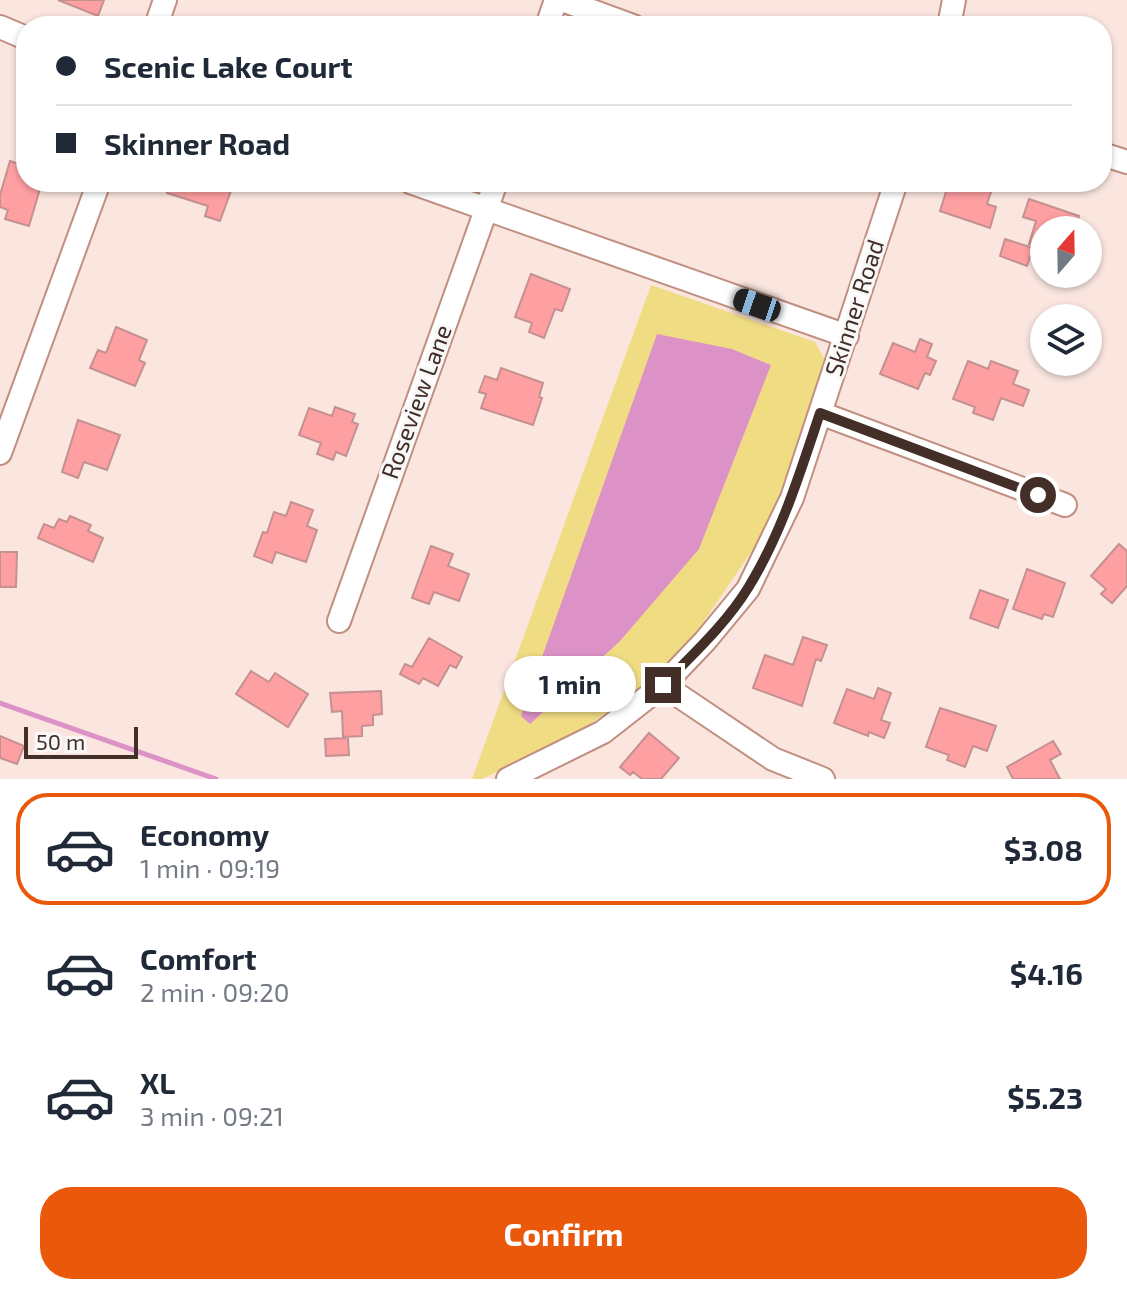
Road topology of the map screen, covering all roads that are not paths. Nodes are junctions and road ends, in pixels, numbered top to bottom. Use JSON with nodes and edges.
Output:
{"nodes":[{"id":1,"x":559,"y":0,"type":"edge"},
{"id":2,"x":605,"y":16,"type":"edge"},
{"id":3,"x":95,"y":192,"type":"edge"},
{"id":4,"x":437,"y":192,"type":"edge"},
{"id":5,"x":492,"y":192,"type":"edge"},
{"id":6,"x":893,"y":192,"type":"edge"},
{"id":7,"x":486,"y":210,"type":"junction"},
{"id":8,"x":847,"y":336,"type":"junction"},
{"id":9,"x":820,"y":413,"type":"junction"},
{"id":10,"x":0,"y":453,"type":"edge"},
{"id":11,"x":1065,"y":505,"type":"dead end"},
{"id":12,"x":339,"y":621,"type":"dead end"},
{"id":13,"x":663,"y":685,"type":"junction"},
{"id":14,"x":508,"y":779,"type":"edge"},
{"id":15,"x":823,"y":779,"type":"edge"}],
"edges":[{"from":1,"to":2,"type":"street"},
{"from":3,"to":10,"type":"street"},
{"from":4,"to":7,"type":"street"},
{"from":5,"to":7,"type":"street","name":"Roseview Lane"},
{"from":6,"to":8,"type":"street","name":"Skinner Road"},
{"from":7,"to":8,"type":"street"},
{"from":7,"to":12,"type":"street","name":"Roseview Lane"},
{"from":8,"to":9,"type":"street","name":"Skinner Road"},
{"from":9,"to":11,"type":"street"},
{"from":9,"to":13,"type":"street","name":"Skinner Road"},
{"from":13,"to":14,"type":"street","name":"Skinner Road"},
{"from":13,"to":15,"type":"street"}]}
